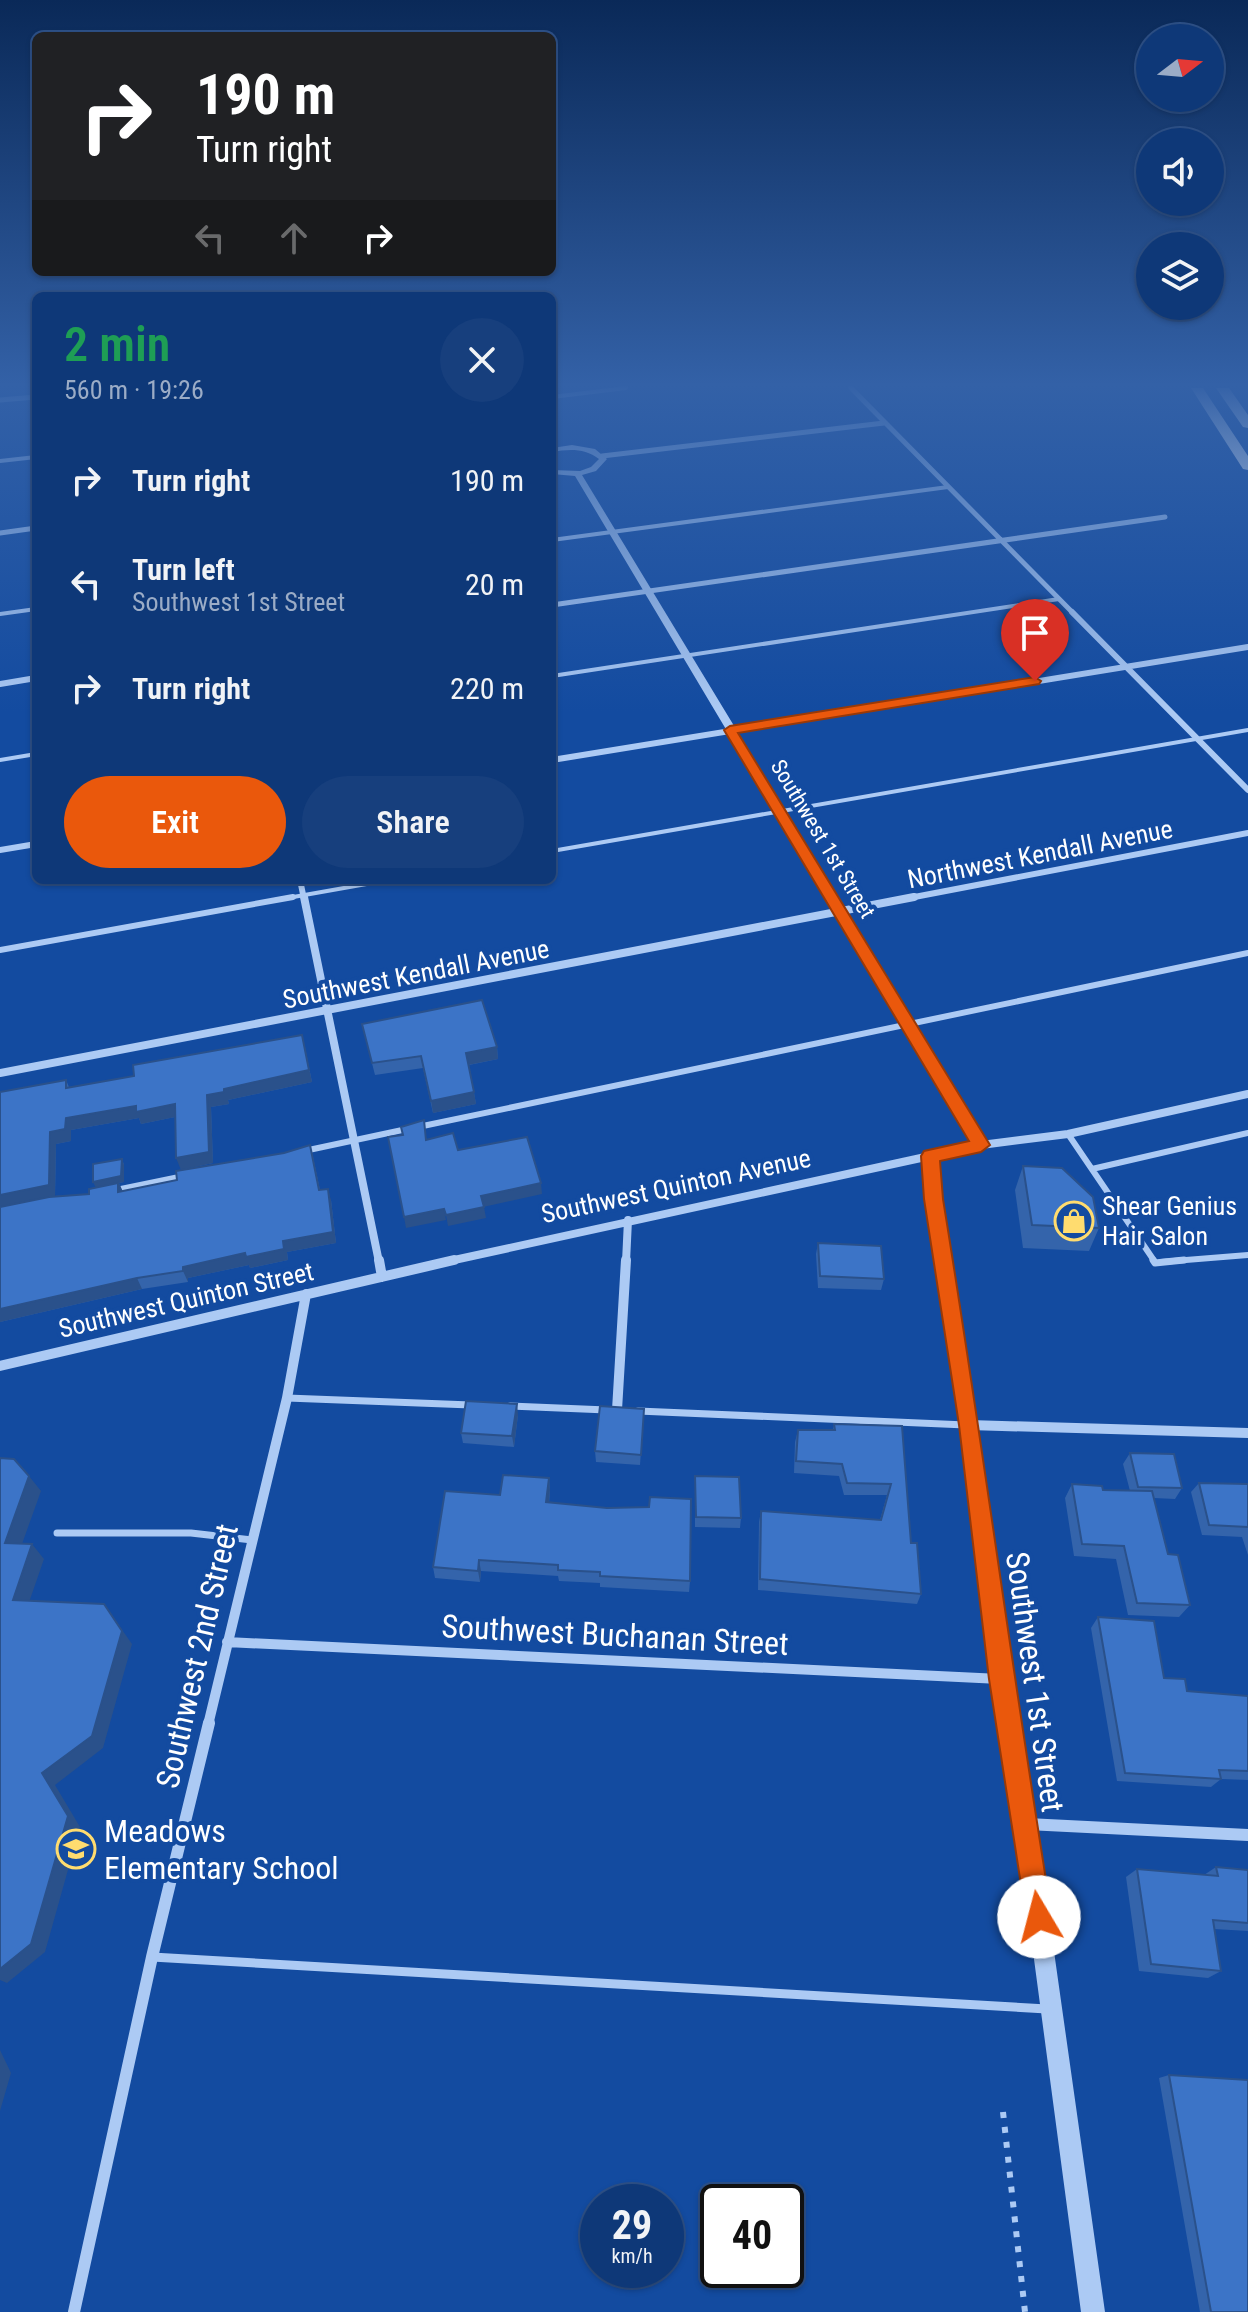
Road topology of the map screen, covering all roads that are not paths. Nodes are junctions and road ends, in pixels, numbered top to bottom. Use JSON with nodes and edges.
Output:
{"nodes":[{"id":1,"x":591,"y":496,"type":"edge"},
{"id":2,"x":882,"y":496,"type":"edge"},
{"id":3,"x":957,"y":496,"type":"edge"},
{"id":4,"x":1165,"y":517,"type":"dead end"},
{"id":5,"x":32,"y":529,"type":"edge"},
{"id":6,"x":612,"y":532,"type":"junction"},
{"id":7,"x":0,"y":533,"type":"edge"},
{"id":8,"x":556,"y":539,"type":"edge"},
{"id":9,"x":1003,"y":542,"type":"junction"},
{"id":10,"x":648,"y":592,"type":"junction"},
{"id":11,"x":1059,"y":599,"type":"junction"},
{"id":12,"x":556,"y":604,"type":"edge"},
{"id":13,"x":32,"y":610,"type":"edge"},
{"id":14,"x":0,"y":614,"type":"edge"},
{"id":15,"x":1248,"y":647,"type":"edge"},
{"id":16,"x":686,"y":656,"type":"junction"},
{"id":17,"x":1126,"y":666,"type":"junction"},
{"id":18,"x":556,"y":675,"type":"edge"},
{"id":19,"x":32,"y":679,"type":"edge"},
{"id":20,"x":0,"y":684,"type":"edge"},
{"id":21,"x":730,"y":730,"type":"junction"},
{"id":22,"x":1248,"y":730,"type":"edge"},
{"id":23,"x":1198,"y":739,"type":"junction"},
{"id":24,"x":32,"y":755,"type":"edge"},
{"id":25,"x":556,"y":759,"type":"edge"},
{"id":26,"x":0,"y":760,"type":"edge"},
{"id":27,"x":1248,"y":790,"type":"edge"},
{"id":28,"x":779,"y":811,"type":"junction"},
{"id":29,"x":1248,"y":833,"type":"edge"},
{"id":30,"x":32,"y":845,"type":"edge"},
{"id":31,"x":0,"y":850,"type":"edge"},
{"id":32,"x":556,"y":850,"type":"edge"},
{"id":33,"x":301,"y":884,"type":"edge"},
{"id":34,"x":368,"y":884,"type":"edge"},
{"id":35,"x":303,"y":896,"type":"junction"},
{"id":36,"x":840,"y":913,"type":"junction"},
{"id":37,"x":0,"y":950,"type":"edge"},
{"id":38,"x":1248,"y":953,"type":"edge"},
{"id":39,"x":326,"y":1012,"type":"junction"},
{"id":40,"x":907,"y":1026,"type":"junction"},
{"id":41,"x":0,"y":1073,"type":"edge"},
{"id":42,"x":1248,"y":1094,"type":"edge"},
{"id":43,"x":1248,"y":1133,"type":"edge"},
{"id":44,"x":1068,"y":1134,"type":"junction"},
{"id":45,"x":354,"y":1140,"type":"junction"},
{"id":46,"x":981,"y":1145,"type":"junction"},
{"id":47,"x":293,"y":1153,"type":"edge"},
{"id":48,"x":930,"y":1156,"type":"junction"},
{"id":49,"x":1092,"y":1169,"type":"junction"},
{"id":50,"x":200,"y":1172,"type":"edge"},
{"id":51,"x":108,"y":1192,"type":"edge"},
{"id":52,"x":628,"y":1220,"type":"junction"},
{"id":53,"x":1248,"y":1255,"type":"edge"},
{"id":54,"x":382,"y":1277,"type":"junction"},
{"id":55,"x":306,"y":1294,"type":"junction"},
{"id":56,"x":0,"y":1366,"type":"edge"},
{"id":57,"x":287,"y":1398,"type":"junction"},
{"id":58,"x":475,"y":1405,"type":"edge"},
{"id":59,"x":507,"y":1406,"type":"edge"},
{"id":60,"x":617,"y":1410,"type":"junction"},
{"id":61,"x":969,"y":1425,"type":"junction"},
{"id":62,"x":1248,"y":1433,"type":"edge"},
{"id":63,"x":57,"y":1533,"type":"dead end"},
{"id":64,"x":252,"y":1540,"type":"junction"},
{"id":65,"x":227,"y":1642,"type":"junction"},
{"id":66,"x":1001,"y":1679,"type":"junction"},
{"id":67,"x":1026,"y":1824,"type":"junction"},
{"id":68,"x":1248,"y":1835,"type":"edge"},
{"id":69,"x":152,"y":1957,"type":"junction"},
{"id":70,"x":1052,"y":2009,"type":"junction"},
{"id":71,"x":74,"y":2312,"type":"edge"},
{"id":72,"x":1093,"y":2312,"type":"edge"}],
"edges":[{"from":1,"to":6,"type":"street","name":"Southwest 1st Street"},
{"from":2,"to":6,"type":"lane"},
{"from":3,"to":9,"type":"street"},
{"from":4,"to":9,"type":"street"},
{"from":5,"to":7,"type":"street"},
{"from":6,"to":8,"type":"lane"},
{"from":6,"to":10,"type":"street","name":"Southwest 1st Street"},
{"from":9,"to":10,"type":"street"},
{"from":9,"to":11,"type":"street"},
{"from":10,"to":12,"type":"street"},
{"from":10,"to":16,"type":"street","name":"Southwest 1st Street"},
{"from":11,"to":16,"type":"lane"},
{"from":11,"to":17,"type":"street"},
{"from":13,"to":14,"type":"lane"},
{"from":15,"to":17,"type":"street"},
{"from":16,"to":18,"type":"lane"},
{"from":16,"to":21,"type":"street","name":"Southwest 1st Street"},
{"from":17,"to":21,"type":"street"},
{"from":17,"to":23,"type":"street"},
{"from":19,"to":20,"type":"street"},
{"from":21,"to":25,"type":"street"},
{"from":21,"to":28,"type":"street","name":"Southwest 1st Street"},
{"from":22,"to":23,"type":"lane"},
{"from":23,"to":27,"type":"street"},
{"from":23,"to":28,"type":"lane"},
{"from":24,"to":26,"type":"lane"},
{"from":28,"to":32,"type":"lane"},
{"from":28,"to":36,"type":"street","name":"Southwest 1st Street"},
{"from":29,"to":36,"type":"street","name":"Northwest Kendall Avenue"},
{"from":30,"to":31,"type":"street"},
{"from":33,"to":35,"type":"street"},
{"from":34,"to":35,"type":"lane"},
{"from":35,"to":37,"type":"lane"},
{"from":35,"to":39,"type":"street"},
{"from":36,"to":39,"type":"street","name":"Southwest Kendall Avenue"},
{"from":36,"to":40,"type":"street","name":"Southwest 1st Street"},
{"from":38,"to":40,"type":"lane"},
{"from":39,"to":41,"type":"street","name":"Southwest Kendall Avenue"},
{"from":39,"to":45,"type":"street"},
{"from":40,"to":45,"type":"lane"},
{"from":40,"to":46,"type":"street","name":"Southwest 1st Street"},
{"from":42,"to":44,"type":"street"},
{"from":43,"to":49,"type":"lane"},
{"from":44,"to":46,"type":"street"},
{"from":44,"to":49,"type":"lane"},
{"from":45,"to":47,"type":"lane"},
{"from":45,"to":54,"type":"street"},
{"from":46,"to":48,"type":"street","name":"Southwest Quinton Avenue"},
{"from":48,"to":52,"type":"street","name":"Southwest Quinton Avenue"},
{"from":48,"to":61,"type":"street","name":"Southwest 1st Street"},
{"from":49,"to":53,"type":"lane"},
{"from":50,"to":51,"type":"lane"},
{"from":52,"to":54,"type":"street","name":"Southwest Quinton Avenue"},
{"from":52,"to":60,"type":"street"},
{"from":54,"to":55,"type":"street","name":"Southwest Quinton Street"},
{"from":55,"to":56,"type":"street","name":"Southwest Quinton Street"},
{"from":55,"to":57,"type":"street","name":"Southwest 2nd Street"},
{"from":57,"to":58,"type":"lane"},
{"from":57,"to":64,"type":"street","name":"Southwest 2nd Street"},
{"from":59,"to":60,"type":"lane"},
{"from":60,"to":61,"type":"lane"},
{"from":61,"to":62,"type":"street"},
{"from":61,"to":66,"type":"street","name":"Southwest 1st Street"},
{"from":63,"to":64,"type":"lane"},
{"from":64,"to":65,"type":"street","name":"Southwest 2nd Street"},
{"from":65,"to":66,"type":"street","name":"Southwest Buchanan Street"},
{"from":65,"to":69,"type":"street","name":"Southwest 2nd Street"},
{"from":66,"to":67,"type":"street","name":"Southwest 1st Street"},
{"from":67,"to":68,"type":"street"},
{"from":67,"to":70,"type":"street","name":"Southwest 1st Street"},
{"from":69,"to":70,"type":"lane"},
{"from":69,"to":71,"type":"street","name":"Southwest 2nd Street"},
{"from":70,"to":72,"type":"street","name":"Southwest 1st Street"}]}
